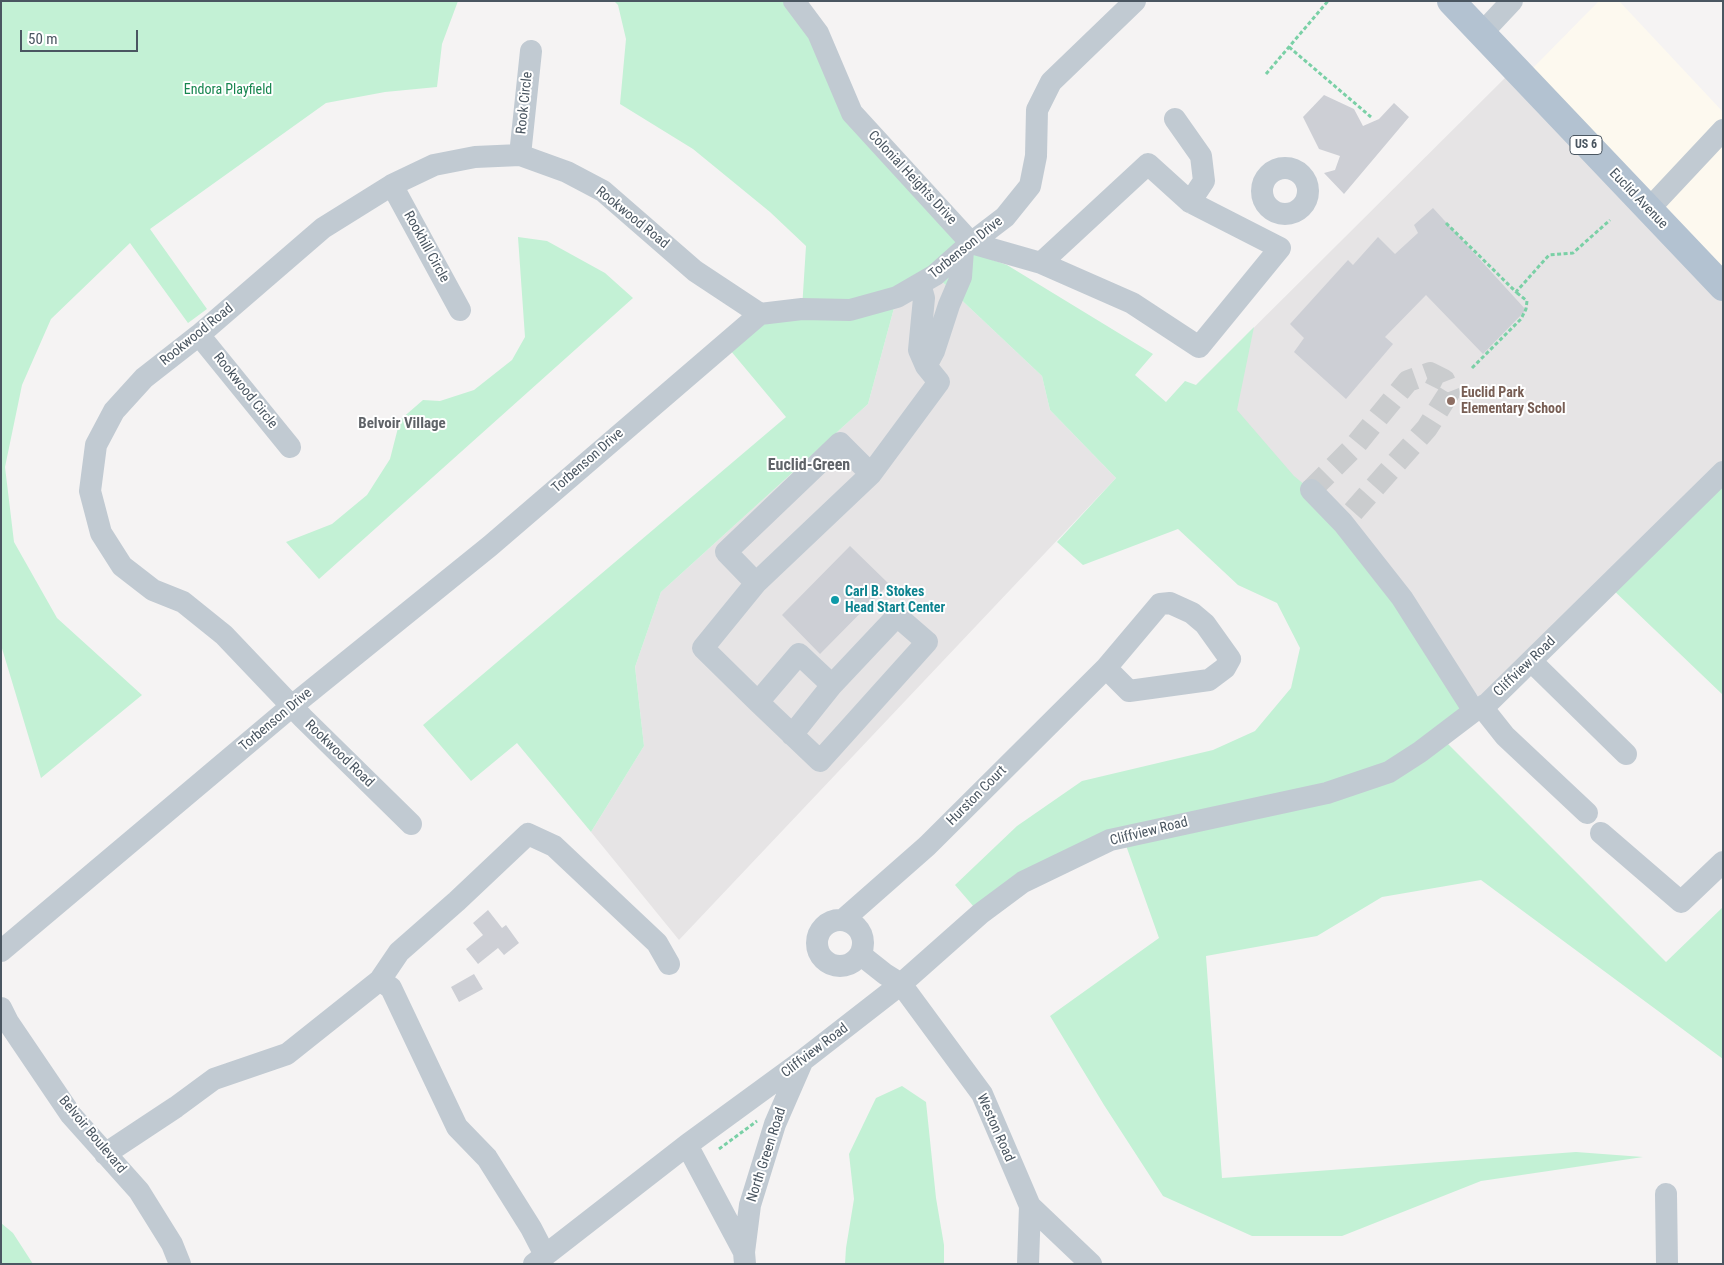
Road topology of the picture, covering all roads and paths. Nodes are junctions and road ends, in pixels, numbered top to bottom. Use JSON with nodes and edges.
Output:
{"nodes":[{"id":1,"x":794,"y":1,"type":"edge"},
{"id":2,"x":1135,"y":1,"type":"edge"},
{"id":3,"x":1328,"y":1,"type":"edge"},
{"id":4,"x":1451,"y":1,"type":"edge"},
{"id":5,"x":1512,"y":1,"type":"edge"},
{"id":6,"x":1481,"y":34,"type":"junction"},
{"id":7,"x":1289,"y":47,"type":"junction"},
{"id":8,"x":530,"y":51,"type":"dead end"},
{"id":9,"x":1266,"y":74,"type":"dead end"},
{"id":10,"x":1371,"y":118,"type":"dead end"},
{"id":11,"x":1175,"y":119,"type":"dead end"},
{"id":12,"x":1723,"y":130,"type":"edge"},
{"id":13,"x":520,"y":155,"type":"junction"},
{"id":14,"x":392,"y":185,"type":"junction"},
{"id":15,"x":1190,"y":202,"type":"junction"},
{"id":16,"x":1648,"y":210,"type":"junction"},
{"id":17,"x":1284,"y":214,"type":"dead end"},
{"id":18,"x":1610,"y":220,"type":"dead end"},
{"id":19,"x":1446,"y":222,"type":"dead end"},
{"id":20,"x":967,"y":246,"type":"junction"},
{"id":21,"x":1280,"y":248,"type":"junction"},
{"id":22,"x":1041,"y":263,"type":"junction"},
{"id":23,"x":920,"y":284,"type":"junction"},
{"id":24,"x":1723,"y":287,"type":"edge"},
{"id":25,"x":1516,"y":292,"type":"junction"},
{"id":26,"x":949,"y":306,"type":"junction"},
{"id":27,"x":460,"y":310,"type":"dead end"},
{"id":28,"x":760,"y":314,"type":"junction"},
{"id":29,"x":922,"y":318,"type":"junction"},
{"id":30,"x":199,"y":336,"type":"junction"},
{"id":31,"x":926,"y":366,"type":"junction"},
{"id":32,"x":1472,"y":368,"type":"dead end"},
{"id":33,"x":290,"y":447,"type":"dead end"},
{"id":34,"x":1723,"y":472,"type":"edge"},
{"id":35,"x":871,"y":474,"type":"junction"},
{"id":36,"x":1311,"y":490,"type":"dead end"},
{"id":37,"x":756,"y":583,"type":"junction"},
{"id":38,"x":1531,"y":661,"type":"junction"},
{"id":39,"x":1106,"y":668,"type":"junction"},
{"id":40,"x":832,"y":685,"type":"junction"},
{"id":41,"x":758,"y":702,"type":"junction"},
{"id":42,"x":292,"y":706,"type":"junction"},
{"id":43,"x":1478,"y":709,"type":"junction"},
{"id":44,"x":792,"y":735,"type":"junction"},
{"id":45,"x":1626,"y":754,"type":"dead end"},
{"id":46,"x":1587,"y":813,"type":"dead end"},
{"id":47,"x":411,"y":824,"type":"dead end"},
{"id":48,"x":1600,"y":833,"type":"dead end"},
{"id":49,"x":1723,"y":862,"type":"edge"},
{"id":50,"x":844,"y":920,"type":"junction"},
{"id":51,"x":1,"y":951,"type":"edge"},
{"id":52,"x":861,"y":954,"type":"junction"},
{"id":53,"x":669,"y":964,"type":"dead end"},
{"id":54,"x":380,"y":980,"type":"junction"},
{"id":55,"x":901,"y":984,"type":"junction"},
{"id":56,"x":1,"y":1008,"type":"edge"},
{"id":57,"x":802,"y":1061,"type":"junction"},
{"id":58,"x":759,"y":1120,"type":"dead end"},
{"id":59,"x":687,"y":1145,"type":"junction"},
{"id":60,"x":719,"y":1149,"type":"dead end"},
{"id":61,"x":105,"y":1154,"type":"junction"},
{"id":62,"x":1666,"y":1194,"type":"dead end"},
{"id":63,"x":1030,"y":1206,"type":"junction"},
{"id":64,"x":744,"y":1258,"type":"edge"},
{"id":65,"x":540,"y":1259,"type":"edge"},
{"id":66,"x":180,"y":1264,"type":"edge"},
{"id":67,"x":1028,"y":1264,"type":"edge"},
{"id":68,"x":1091,"y":1264,"type":"edge"},
{"id":69,"x":1667,"y":1264,"type":"edge"}],
"edges":[{"from":1,"to":20,"type":"street","name":"Colonial Heights Drive"},
{"from":2,"to":20,"type":"street","name":"Torbenson Drive"},
{"from":3,"to":7,"type":"path"},
{"from":4,"to":6,"type":"main road","name":"Euclid Avenue","number":"US 6"},
{"from":5,"to":6,"type":"street"},
{"from":6,"to":16,"type":"main road","name":"Euclid Avenue","number":"US 6"},
{"from":7,"to":9,"type":"path"},
{"from":7,"to":10,"type":"path"},
{"from":8,"to":13,"type":"street","name":"Rook Circle"},
{"from":11,"to":15,"type":"street"},
{"from":12,"to":16,"type":"street"},
{"from":13,"to":14,"type":"street","name":"Rookwood Road"},
{"from":13,"to":28,"type":"street","name":"Rookwood Road"},
{"from":14,"to":27,"type":"street","name":"Rookhill Circle"},
{"from":14,"to":30,"type":"street","name":"Rookwood Road"},
{"from":15,"to":21,"type":"street"},
{"from":15,"to":22,"type":"street"},
{"from":16,"to":24,"type":"main road","name":"Euclid Avenue","number":"US 6"},
{"from":17,"to":21,"type":"street"},
{"from":18,"to":25,"type":"path"},
{"from":19,"to":25,"type":"path"},
{"from":20,"to":22,"type":"street"},
{"from":20,"to":23,"type":"street","name":"Torbenson Drive"},
{"from":20,"to":26,"type":"street"},
{"from":21,"to":22,"type":"street"},
{"from":23,"to":28,"type":"street","name":"Torbenson Drive"},
{"from":23,"to":29,"type":"street"},
{"from":25,"to":32,"type":"path"},
{"from":26,"to":29,"type":"street"},
{"from":26,"to":31,"type":"street"},
{"from":28,"to":42,"type":"street","name":"Torbenson Drive"},
{"from":29,"to":31,"type":"street"},
{"from":30,"to":33,"type":"street","name":"Rookwood Circle"},
{"from":30,"to":42,"type":"street","name":"Rookwood Road"},
{"from":31,"to":35,"type":"street"},
{"from":34,"to":38,"type":"street","name":"Cliffview Road"},
{"from":35,"to":37,"type":"street"},
{"from":35,"to":37,"type":"street"},
{"from":36,"to":43,"type":"street"},
{"from":37,"to":41,"type":"street"},
{"from":38,"to":43,"type":"street","name":"Cliffview Road"},
{"from":38,"to":45,"type":"street"},
{"from":39,"to":39,"type":"street","name":"Hurston Court"},
{"from":39,"to":50,"type":"street","name":"Hurston Court"},
{"from":40,"to":41,"type":"street"},
{"from":40,"to":44,"type":"street"},
{"from":40,"to":44,"type":"street"},
{"from":41,"to":44,"type":"street"},
{"from":42,"to":47,"type":"street","name":"Rookwood Road"},
{"from":42,"to":51,"type":"street","name":"Torbenson Drive"},
{"from":43,"to":46,"type":"street"},
{"from":43,"to":55,"type":"street","name":"Cliffview Road"},
{"from":48,"to":49,"type":"street"},
{"from":50,"to":52,"type":"street"},
{"from":50,"to":52,"type":"street","name":"Hurston Court"},
{"from":52,"to":55,"type":"street"},
{"from":53,"to":54,"type":"street"},
{"from":54,"to":61,"type":"street"},
{"from":54,"to":65,"type":"street"},
{"from":55,"to":57,"type":"street","name":"Cliffview Road"},
{"from":55,"to":63,"type":"street","name":"Weston Road"},
{"from":56,"to":61,"type":"street","name":"Belvoir Boulevard"},
{"from":57,"to":59,"type":"street","name":"Cliffview Road"},
{"from":57,"to":64,"type":"street","name":"North Green Road"},
{"from":58,"to":60,"type":"path"},
{"from":59,"to":64,"type":"street","name":"North Green Road"},
{"from":59,"to":65,"type":"street","name":"Cliffview Road"},
{"from":61,"to":66,"type":"street","name":"Belvoir Boulevard"},
{"from":62,"to":69,"type":"street"},
{"from":63,"to":67,"type":"street","name":"Weston Road"},
{"from":63,"to":68,"type":"street"}]}
